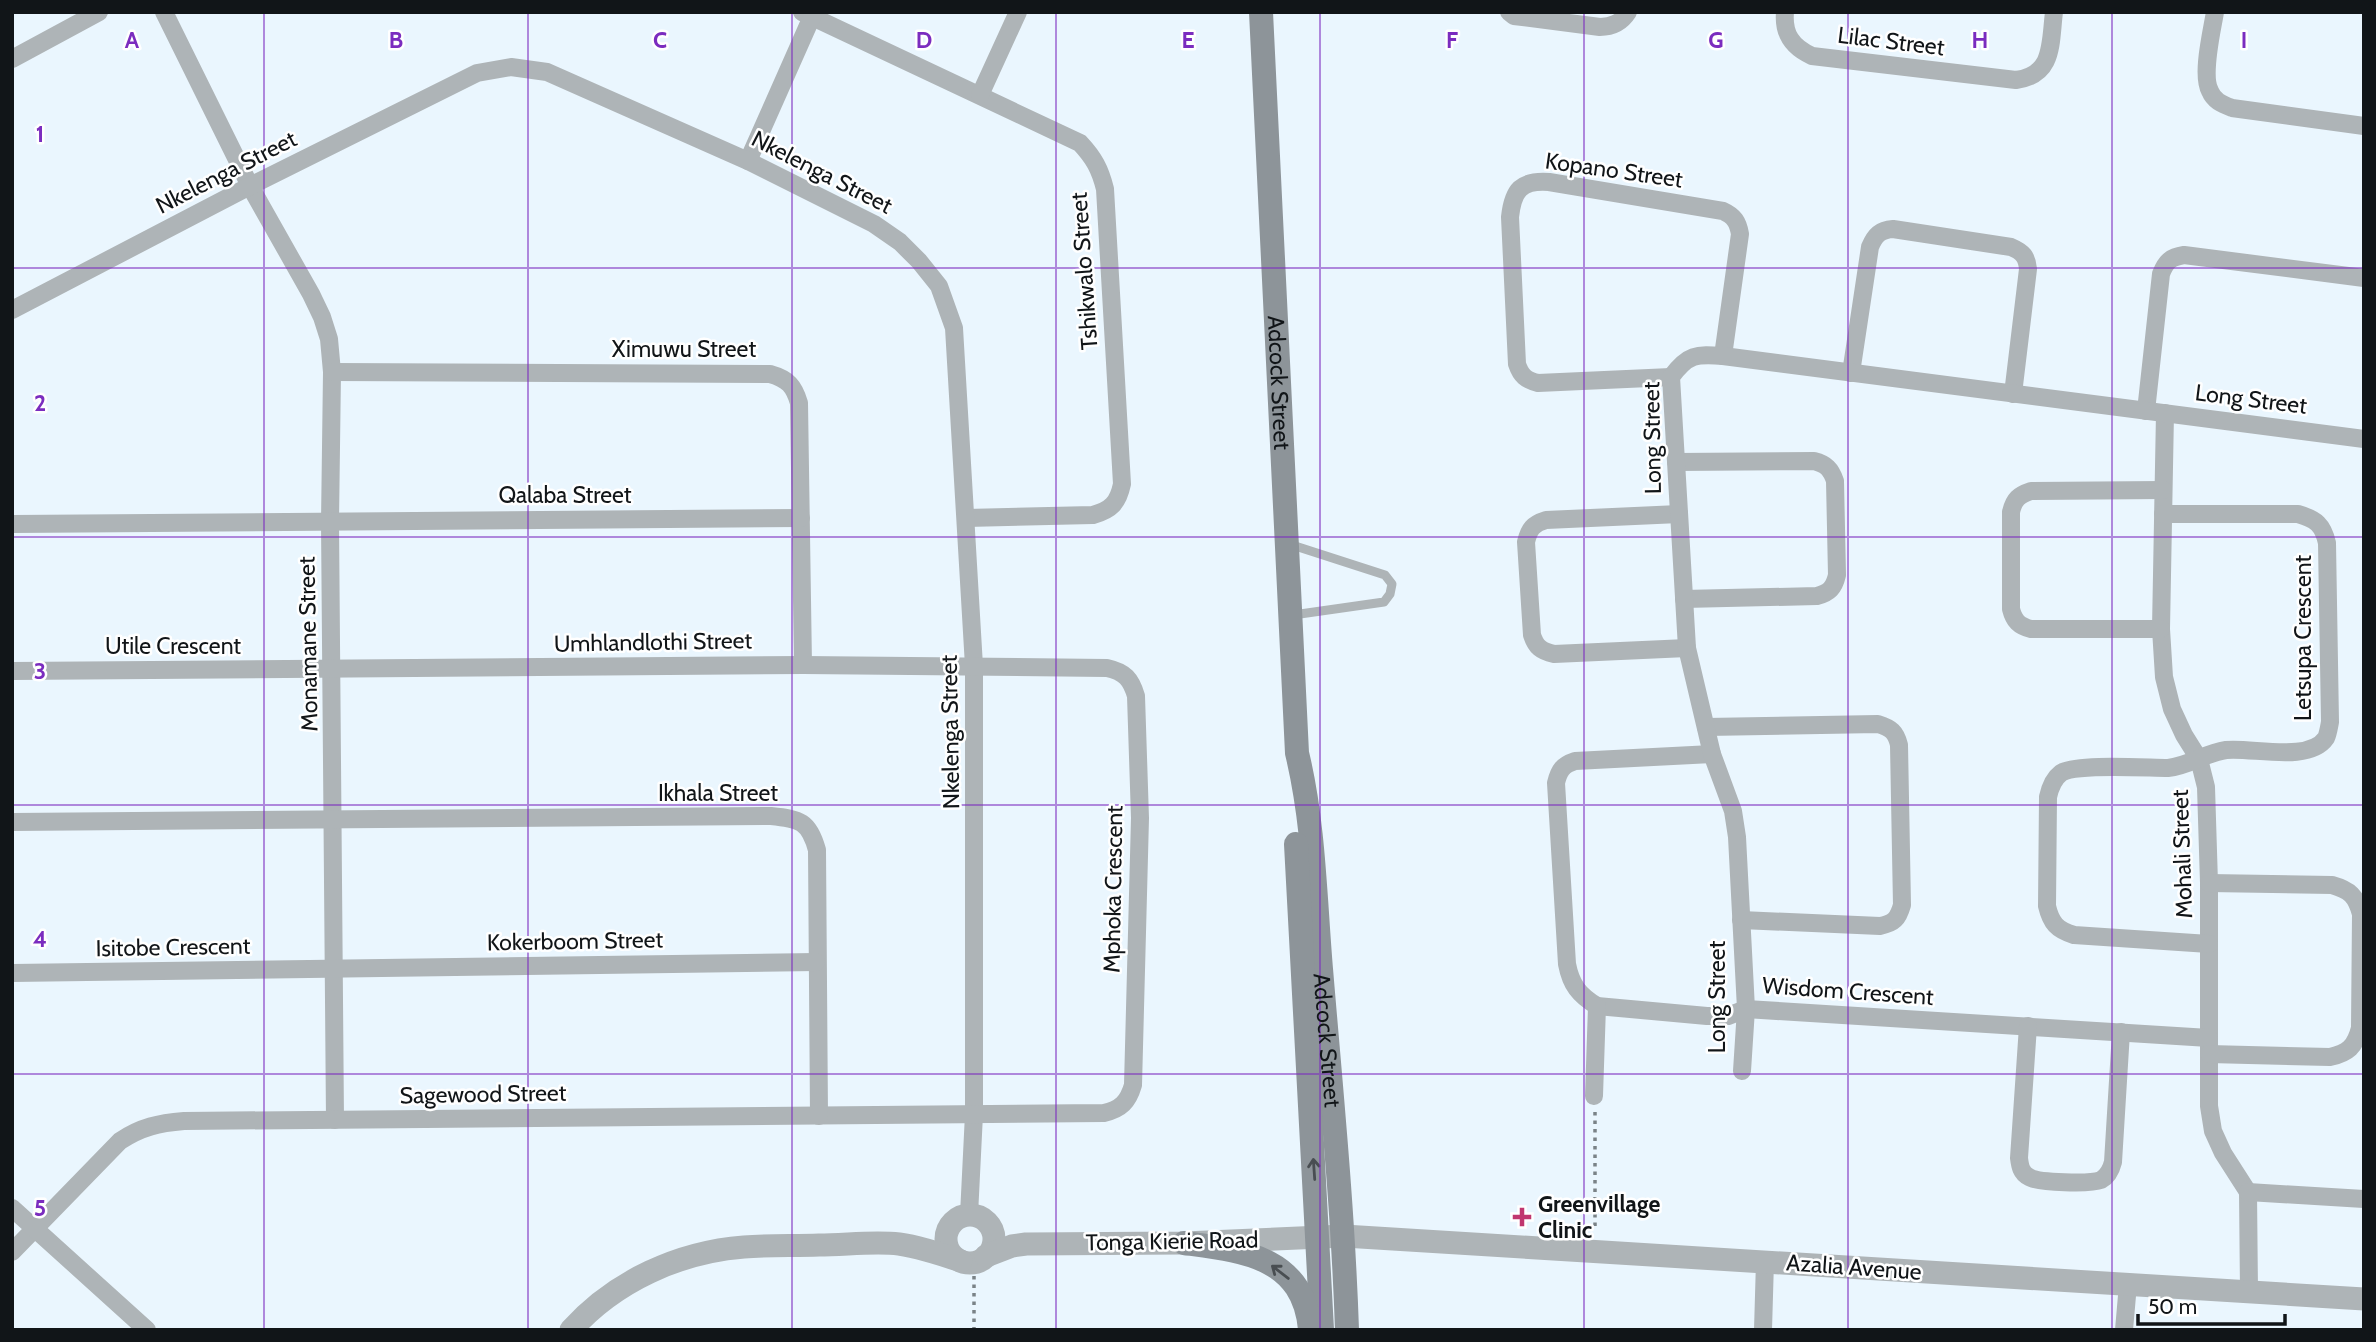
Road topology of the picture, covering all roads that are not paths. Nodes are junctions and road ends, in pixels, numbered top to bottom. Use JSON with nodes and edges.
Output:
{"nodes":[{"id":1,"x":99,"y":12,"type":"edge"},
{"id":2,"x":164,"y":12,"type":"edge"},
{"id":3,"x":1017,"y":12,"type":"edge"},
{"id":4,"x":1261,"y":12,"type":"edge"},
{"id":5,"x":1508,"y":12,"type":"edge"},
{"id":6,"x":1628,"y":12,"type":"edge"},
{"id":7,"x":1786,"y":12,"type":"edge"},
{"id":8,"x":2054,"y":12,"type":"edge"},
{"id":9,"x":2215,"y":12,"type":"edge"},
{"id":10,"x":809,"y":14,"type":"edge"},
{"id":11,"x":12,"y":59,"type":"edge"},
{"id":12,"x":980,"y":95,"type":"junction"},
{"id":13,"x":2364,"y":126,"type":"edge"},
{"id":14,"x":748,"y":161,"type":"junction"},
{"id":15,"x":250,"y":186,"type":"junction"},
{"id":16,"x":2364,"y":278,"type":"edge"},
{"id":17,"x":12,"y":310,"type":"edge"},
{"id":18,"x":1723,"y":356,"type":"junction"},
{"id":19,"x":332,"y":372,"type":"junction"},
{"id":20,"x":1851,"y":373,"type":"junction"},
{"id":21,"x":1671,"y":377,"type":"junction"},
{"id":22,"x":2013,"y":394,"type":"junction"},
{"id":23,"x":2146,"y":411,"type":"junction"},
{"id":24,"x":2165,"y":413,"type":"junction"},
{"id":25,"x":2364,"y":439,"type":"edge"},
{"id":26,"x":1676,"y":462,"type":"junction"},
{"id":27,"x":2164,"y":490,"type":"junction"},
{"id":28,"x":1679,"y":514,"type":"junction"},
{"id":29,"x":2163,"y":514,"type":"junction"},
{"id":30,"x":966,"y":517,"type":"junction"},
{"id":31,"x":801,"y":518,"type":"junction"},
{"id":32,"x":330,"y":522,"type":"junction"},
{"id":33,"x":12,"y":524,"type":"edge"},
{"id":34,"x":1287,"y":543,"type":"junction"},
{"id":35,"x":1684,"y":599,"type":"junction"},
{"id":36,"x":1291,"y":616,"type":"junction"},
{"id":37,"x":2161,"y":629,"type":"junction"},
{"id":38,"x":1687,"y":648,"type":"junction"},
{"id":39,"x":803,"y":665,"type":"junction"},
{"id":40,"x":974,"y":666,"type":"junction"},
{"id":41,"x":12,"y":670,"type":"edge"},
{"id":42,"x":333,"y":670,"type":"junction"},
{"id":43,"x":1706,"y":727,"type":"junction"},
{"id":44,"x":1297,"y":752,"type":"junction"},
{"id":45,"x":1712,"y":754,"type":"junction"},
{"id":46,"x":2199,"y":759,"type":"junction"},
{"id":47,"x":334,"y":819,"type":"junction"},
{"id":48,"x":12,"y":822,"type":"edge"},
{"id":49,"x":2210,"y":883,"type":"junction"},
{"id":50,"x":1741,"y":920,"type":"junction"},
{"id":51,"x":2210,"y":944,"type":"junction"},
{"id":52,"x":816,"y":962,"type":"junction"},
{"id":53,"x":334,"y":969,"type":"junction"},
{"id":54,"x":12,"y":973,"type":"edge"},
{"id":55,"x":1597,"y":1006,"type":"junction"},
{"id":56,"x":1746,"y":1009,"type":"junction"},
{"id":57,"x":2028,"y":1026,"type":"junction"},
{"id":58,"x":2121,"y":1032,"type":"junction"},
{"id":59,"x":2210,"y":1046,"type":"junction"},
{"id":60,"x":1742,"y":1071,"type":"dead end"},
{"id":61,"x":1594,"y":1096,"type":"road end"},
{"id":62,"x":974,"y":1114,"type":"junction"},
{"id":63,"x":819,"y":1116,"type":"junction"},
{"id":64,"x":335,"y":1120,"type":"junction"},
{"id":65,"x":2248,"y":1192,"type":"junction"},
{"id":66,"x":2364,"y":1199,"type":"edge"},
{"id":67,"x":12,"y":1208,"type":"edge"},
{"id":68,"x":963,"y":1217,"type":"junction"},
{"id":69,"x":990,"y":1226,"type":"junction"},
{"id":70,"x":34,"y":1228,"type":"junction"},
{"id":71,"x":1344,"y":1236,"type":"junction"},
{"id":72,"x":1318,"y":1237,"type":"junction"},
{"id":73,"x":1184,"y":1243,"type":"junction"},
{"id":74,"x":897,"y":1244,"type":"junction"},
{"id":75,"x":1026,"y":1244,"type":"junction"},
{"id":76,"x":12,"y":1252,"type":"edge"},
{"id":77,"x":974,"y":1260,"type":"junction"},
{"id":78,"x":1765,"y":1261,"type":"junction"},
{"id":79,"x":2128,"y":1284,"type":"junction"},
{"id":80,"x":2249,"y":1291,"type":"junction"},
{"id":81,"x":2364,"y":1299,"type":"edge"},
{"id":82,"x":147,"y":1330,"type":"edge"},
{"id":83,"x":571,"y":1330,"type":"edge"},
{"id":84,"x":1310,"y":1330,"type":"edge"},
{"id":85,"x":1322,"y":1330,"type":"edge"},
{"id":86,"x":1347,"y":1330,"type":"edge"},
{"id":87,"x":1763,"y":1330,"type":"edge"},
{"id":88,"x":2124,"y":1330,"type":"edge"}],
"edges":[{"from":1,"to":11,"type":"street"},
{"from":2,"to":15,"type":"street","name":"Monamane Street"},
{"from":3,"to":12,"type":"street"},
{"from":4,"to":34,"type":"main road","name":"Adcock Street"},
{"from":5,"to":6,"type":"street"},
{"from":7,"to":8,"type":"street","name":"Lilac Street"},
{"from":9,"to":13,"type":"street"},
{"from":10,"to":12,"type":"street","name":"Tshikwalo Street"},
{"from":10,"to":14,"type":"street"},
{"from":12,"to":30,"type":"street","name":"Tshikwalo Street"},
{"from":14,"to":15,"type":"street","name":"Nkelenga Street"},
{"from":14,"to":30,"type":"street","name":"Nkelenga Street"},
{"from":15,"to":17,"type":"street","name":"Nkelenga Street"},
{"from":15,"to":19,"type":"street","name":"Monamane Street"},
{"from":16,"to":23,"type":"street"},
{"from":18,"to":20,"type":"street","name":"Long Street"},
{"from":18,"to":21,"type":"street","name":"Long Street"},
{"from":18,"to":21,"type":"street","name":"Kopano Street"},
{"from":19,"to":31,"type":"street","name":"Ximuwu Street"},
{"from":19,"to":32,"type":"street","name":"Monamane Street"},
{"from":20,"to":22,"type":"street","name":"Long Street"},
{"from":20,"to":22,"type":"street"},
{"from":21,"to":26,"type":"street","name":"Long Street"},
{"from":22,"to":23,"type":"street","name":"Long Street"},
{"from":23,"to":24,"type":"street","name":"Long Street"},
{"from":24,"to":25,"type":"street","name":"Long Street"},
{"from":24,"to":27,"type":"street","name":"Mohali Street"},
{"from":26,"to":28,"type":"street","name":"Long Street"},
{"from":26,"to":35,"type":"street"},
{"from":27,"to":29,"type":"street","name":"Mohali Street"},
{"from":27,"to":37,"type":"street"},
{"from":28,"to":35,"type":"street","name":"Long Street"},
{"from":28,"to":38,"type":"street"},
{"from":29,"to":37,"type":"street","name":"Mohali Street"},
{"from":29,"to":46,"type":"street","name":"Letsupa Crescent"},
{"from":30,"to":40,"type":"street","name":"Nkelenga Street"},
{"from":31,"to":32,"type":"street","name":"Qalaba Street"},
{"from":31,"to":39,"type":"street","name":"Ximuwu Street"},
{"from":32,"to":33,"type":"street"},
{"from":32,"to":42,"type":"street","name":"Monamane Street"},
{"from":34,"to":36,"type":"main road","name":"Adcock Street"},
{"from":34,"to":36,"type":"lane"},
{"from":35,"to":38,"type":"street","name":"Long Street"},
{"from":36,"to":44,"type":"main road","name":"Adcock Street"},
{"from":37,"to":46,"type":"street","name":"Mohali Street"},
{"from":38,"to":43,"type":"street","name":"Long Street"},
{"from":39,"to":40,"type":"street","name":"Umhlandlothi Street"},
{"from":39,"to":42,"type":"street","name":"Umhlandlothi Street"},
{"from":40,"to":62,"type":"street","name":"Nkelenga Street"},
{"from":40,"to":62,"type":"street","name":"Mphoka Crescent"},
{"from":41,"to":42,"type":"street","name":"Utile Crescent"},
{"from":42,"to":47,"type":"street","name":"Monamane Street"},
{"from":43,"to":45,"type":"street","name":"Long Street"},
{"from":43,"to":50,"type":"street"},
{"from":44,"to":71,"type":"main road","name":"Adcock Street"},
{"from":72,"to":44,"type":"main road","name":"Adcock Street","one_way":true},
{"from":45,"to":50,"type":"street","name":"Long Street"},
{"from":45,"to":55,"type":"street"},
{"from":46,"to":49,"type":"street","name":"Mohali Street"},
{"from":46,"to":51,"type":"street"},
{"from":47,"to":48,"type":"street"},
{"from":47,"to":52,"type":"street","name":"Ikhala Street"},
{"from":47,"to":53,"type":"street","name":"Monamane Street"},
{"from":49,"to":51,"type":"street","name":"Mohali Street"},
{"from":49,"to":59,"type":"street","name":"Wisdom Crescent"},
{"from":50,"to":56,"type":"street","name":"Long Street"},
{"from":51,"to":59,"type":"street","name":"Mohali Street"},
{"from":52,"to":53,"type":"street","name":"Kokerboom Street"},
{"from":52,"to":63,"type":"street","name":"Ikhala Street"},
{"from":53,"to":54,"type":"street","name":"Isitobe Crescent"},
{"from":53,"to":64,"type":"street","name":"Monamane Street"},
{"from":55,"to":56,"type":"street","name":"Wisdom Crescent"},
{"from":55,"to":61,"type":"street"},
{"from":56,"to":57,"type":"street","name":"Wisdom Crescent"},
{"from":56,"to":60,"type":"street","name":"Long Street"},
{"from":57,"to":58,"type":"street","name":"Wisdom Crescent"},
{"from":57,"to":58,"type":"street"},
{"from":58,"to":59,"type":"street","name":"Wisdom Crescent"},
{"from":59,"to":65,"type":"street","name":"Mohali Street"},
{"from":62,"to":63,"type":"street","name":"Sagewood Street"},
{"from":62,"to":68,"type":"street","name":"Nkelenga Street"},
{"from":63,"to":64,"type":"street","name":"Sagewood Street"},
{"from":64,"to":70,"type":"street","name":"Sagewood Street"},
{"from":65,"to":66,"type":"street"},
{"from":65,"to":80,"type":"street"},
{"from":67,"to":70,"type":"street"},
{"from":68,"to":69,"type":"street"},
{"from":68,"to":74,"type":"street"},
{"from":68,"to":77,"type":"street"},
{"from":69,"to":75,"type":"street","name":"Tonga Kierie Road"},
{"from":69,"to":77,"type":"street"},
{"from":70,"to":76,"type":"street","name":"Sagewood Street"},
{"from":70,"to":82,"type":"street"},
{"from":71,"to":72,"type":"street","name":"Tonga Kierie Road"},
{"from":71,"to":78,"type":"street","name":"Azalia Avenue"},
{"from":71,"to":86,"type":"main road","name":"Adcock Street"},
{"from":72,"to":73,"type":"street","name":"Tonga Kierie Road"},
{"from":72,"to":85,"type":"main road","name":"Adcock Street"},
{"from":73,"to":75,"type":"street","name":"Tonga Kierie Road"},
{"from":84,"to":73,"type":"main road","one_way":true},
{"from":74,"to":77,"type":"street"},
{"from":74,"to":83,"type":"street"},
{"from":75,"to":77,"type":"street","name":"Tonga Kierie Road"},
{"from":78,"to":79,"type":"street","name":"Azalia Avenue"},
{"from":78,"to":87,"type":"street"},
{"from":79,"to":80,"type":"street","name":"Azalia Avenue"},
{"from":79,"to":88,"type":"street"},
{"from":80,"to":81,"type":"street","name":"Azalia Avenue"}]}
